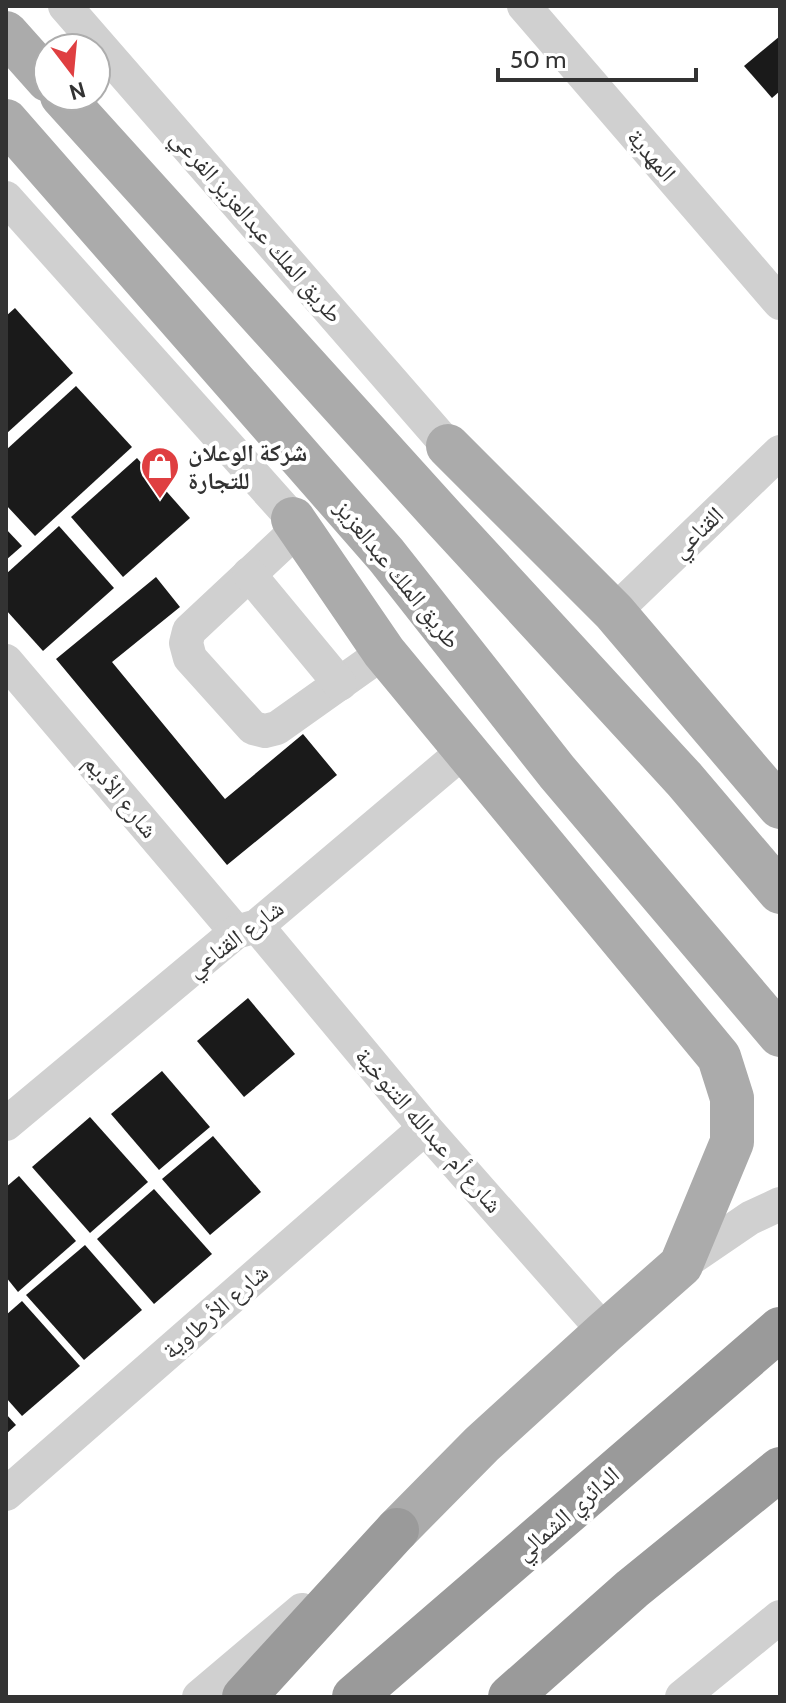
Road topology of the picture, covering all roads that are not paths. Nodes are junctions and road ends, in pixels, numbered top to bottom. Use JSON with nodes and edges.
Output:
{"nodes":[{"id":1,"x":65,"y":6,"type":"edge"},
{"id":2,"x":524,"y":6,"type":"edge"},
{"id":3,"x":6,"y":33,"type":"edge"},
{"id":4,"x":32,"y":62,"type":"edge"},
{"id":5,"x":76,"y":112,"type":"edge"},
{"id":6,"x":6,"y":121,"type":"edge"},
{"id":7,"x":6,"y":198,"type":"edge"},
{"id":8,"x":780,"y":303,"type":"edge"},
{"id":9,"x":448,"y":446,"type":"junction"},
{"id":10,"x":780,"y":452,"type":"edge"},
{"id":11,"x":296,"y":524,"type":"junction"},
{"id":12,"x":249,"y":574,"type":"junction"},
{"id":13,"x":614,"y":612,"type":"junction"},
{"id":14,"x":384,"y":652,"type":"junction"},
{"id":15,"x":6,"y":661,"type":"edge"},
{"id":16,"x":340,"y":684,"type":"junction"},
{"id":17,"x":464,"y":751,"type":"junction"},
{"id":18,"x":557,"y":772,"type":"junction"},
{"id":19,"x":684,"y":779,"type":"junction"},
{"id":20,"x":780,"y":807,"type":"edge"},
{"id":21,"x":780,"y":892,"type":"edge"},
{"id":22,"x":246,"y":929,"type":"junction"},
{"id":23,"x":780,"y":1035,"type":"edge"},
{"id":24,"x":9,"y":1115,"type":"edge"},
{"id":25,"x":425,"y":1128,"type":"junction"},
{"id":26,"x":780,"y":1204,"type":"edge"},
{"id":27,"x":681,"y":1265,"type":"junction"},
{"id":28,"x":780,"y":1329,"type":"edge"},
{"id":29,"x":605,"y":1332,"type":"junction"},
{"id":30,"x":780,"y":1469,"type":"edge"},
{"id":31,"x":6,"y":1494,"type":"edge"},
{"id":32,"x":397,"y":1530,"type":"junction"},
{"id":33,"x":780,"y":1617,"type":"edge"},
{"id":34,"x":199,"y":1697,"type":"edge"},
{"id":35,"x":244,"y":1697,"type":"edge"},
{"id":36,"x":354,"y":1697,"type":"edge"},
{"id":37,"x":510,"y":1697,"type":"edge"},
{"id":38,"x":682,"y":1697,"type":"edge"}],
"edges":[{"from":1,"to":9,"type":"street","name":"طريق الملك عبدالعزيز الفرعي"},
{"from":2,"to":8,"type":"street","name":"المهدية"},
{"from":3,"to":4,"type":"main road"},
{"from":5,"to":19,"type":"main road"},
{"from":6,"to":18,"type":"main road","name":"طريق الملك عبدالعزيز"},
{"from":7,"to":11,"type":"street"},
{"from":9,"to":13,"type":"main road"},
{"from":9,"to":19,"type":"main road"},
{"from":10,"to":13,"type":"street","name":"القناعي"},
{"from":11,"to":12,"type":"street"},
{"from":11,"to":14,"type":"main road"},
{"from":11,"to":18,"type":"main road"},
{"from":12,"to":16,"type":"street"},
{"from":12,"to":16,"type":"street"},
{"from":13,"to":20,"type":"main road"},
{"from":14,"to":16,"type":"street"},
{"from":14,"to":17,"type":"main road"},
{"from":15,"to":22,"type":"street","name":"شارع الأديم"},
{"from":17,"to":22,"type":"street","name":"شارع القناعي"},
{"from":17,"to":27,"type":"main road"},
{"from":18,"to":23,"type":"main road","name":"طريق الملك عبدالعزيز"},
{"from":19,"to":21,"type":"main road"},
{"from":22,"to":24,"type":"street","name":"شارع القناعي"},
{"from":22,"to":25,"type":"street","name":"شارع أم عبدالله التنوخية"},
{"from":25,"to":29,"type":"street","name":"شارع أم عبدالله التنوخية"},
{"from":25,"to":31,"type":"street","name":"شارع الأرطاوية"},
{"from":26,"to":27,"type":"street"},
{"from":27,"to":29,"type":"main road"},
{"from":28,"to":36,"type":"highway","name":"الدائري الشمالي"},
{"from":29,"to":32,"type":"main road"},
{"from":30,"to":37,"type":"highway"},
{"from":32,"to":34,"type":"street"},
{"from":32,"to":35,"type":"highway"},
{"from":33,"to":38,"type":"street"}]}
